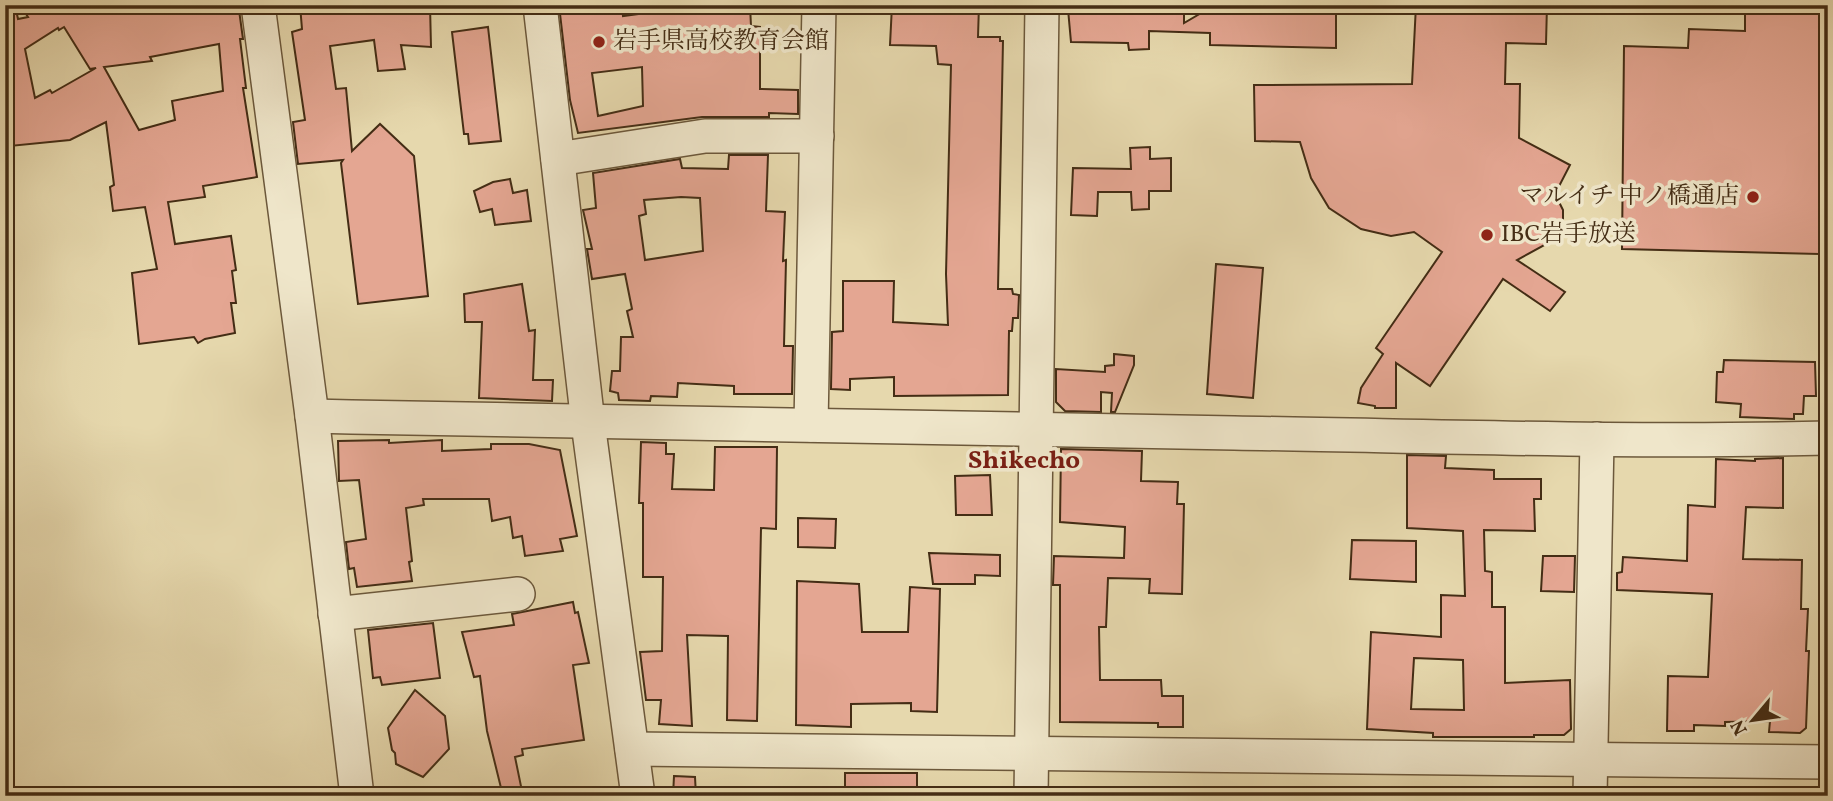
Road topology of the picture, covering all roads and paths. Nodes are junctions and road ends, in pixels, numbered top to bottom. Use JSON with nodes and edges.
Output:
{"nodes":[{"id":1,"x":258,"y":5,"type":"edge"},
{"id":2,"x":540,"y":5,"type":"edge"},
{"id":3,"x":820,"y":5,"type":"edge"},
{"id":4,"x":1042,"y":5,"type":"edge"},
{"id":5,"x":817,"y":136,"type":"junction"},
{"id":6,"x":558,"y":159,"type":"junction"},
{"id":7,"x":312,"y":416,"type":"junction"},
{"id":8,"x":588,"y":423,"type":"junction"},
{"id":9,"x":811,"y":425,"type":"junction"},
{"id":10,"x":1037,"y":430,"type":"junction"},
{"id":11,"x":1828,"y":438,"type":"edge"},
{"id":12,"x":1597,"y":439,"type":"junction"},
{"id":13,"x":518,"y":594,"type":"dead end"},
{"id":14,"x":335,"y":614,"type":"junction"},
{"id":15,"x":632,"y":749,"type":"junction"},
{"id":16,"x":1032,"y":754,"type":"junction"},
{"id":17,"x":1591,"y":759,"type":"junction"},
{"id":18,"x":1828,"y":762,"type":"edge"},
{"id":19,"x":357,"y":796,"type":"edge"},
{"id":20,"x":638,"y":796,"type":"edge"},
{"id":21,"x":1031,"y":796,"type":"edge"},
{"id":22,"x":1590,"y":796,"type":"edge"}],
"edges":[{"from":1,"to":7,"type":"street"},
{"from":2,"to":6,"type":"street"},
{"from":3,"to":5,"type":"street"},
{"from":4,"to":10,"type":"street"},
{"from":5,"to":6,"type":"street"},
{"from":5,"to":9,"type":"street"},
{"from":6,"to":8,"type":"street"},
{"from":7,"to":8,"type":"street"},
{"from":7,"to":14,"type":"street"},
{"from":8,"to":9,"type":"street"},
{"from":8,"to":15,"type":"street"},
{"from":9,"to":10,"type":"street"},
{"from":10,"to":12,"type":"street"},
{"from":10,"to":16,"type":"street"},
{"from":11,"to":12,"type":"street"},
{"from":12,"to":17,"type":"street"},
{"from":13,"to":14,"type":"street"},
{"from":14,"to":19,"type":"street"},
{"from":15,"to":16,"type":"street"},
{"from":15,"to":20,"type":"street"},
{"from":16,"to":17,"type":"street"},
{"from":16,"to":21,"type":"street"},
{"from":17,"to":18,"type":"street"},
{"from":17,"to":22,"type":"street"}]}
